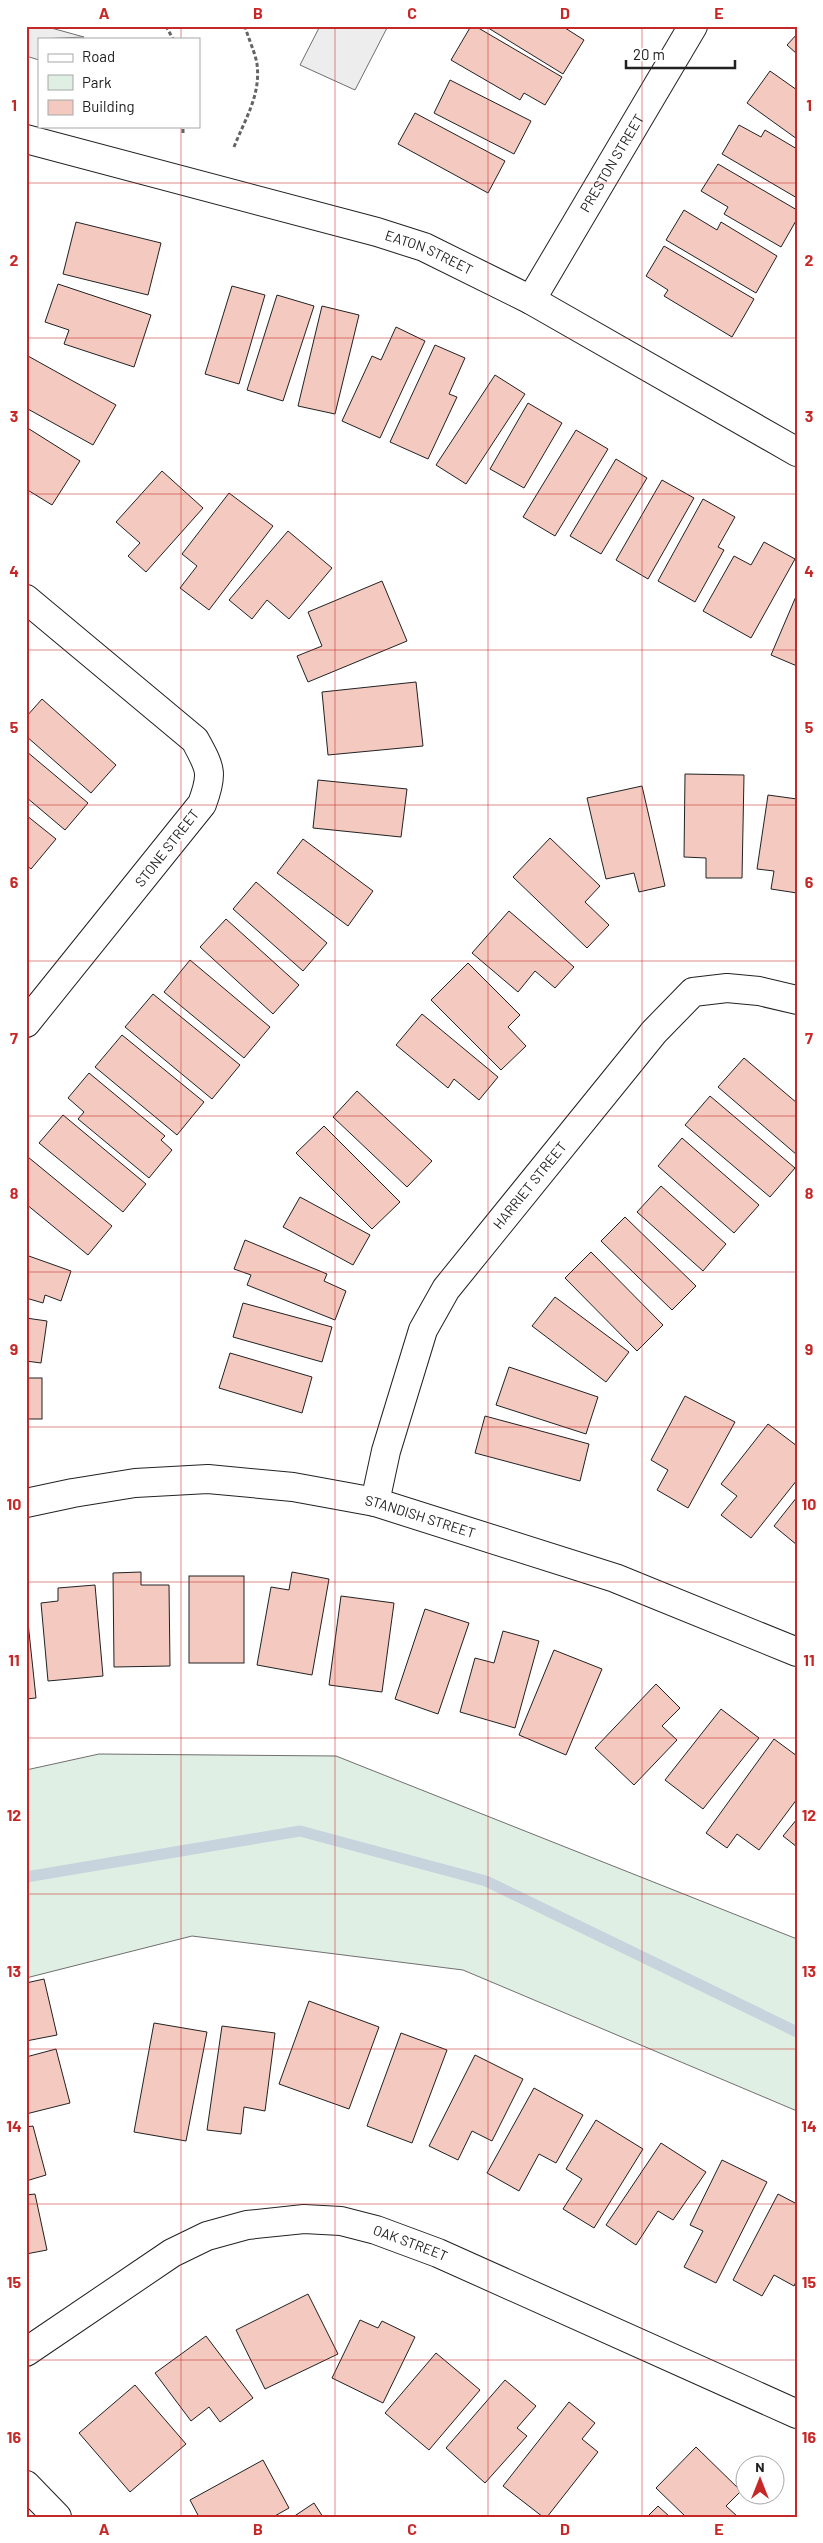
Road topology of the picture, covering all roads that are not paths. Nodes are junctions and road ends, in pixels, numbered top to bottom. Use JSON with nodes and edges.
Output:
{"nodes":[{"id":1,"x":693,"y":26,"type":"edge"},
{"id":2,"x":26,"y":139,"type":"edge"},
{"id":3,"x":531,"y":300,"type":"junction"},
{"id":4,"x":797,"y":452,"type":"edge"},
{"id":5,"x":26,"y":599,"type":"edge"},
{"id":6,"x":797,"y":1000,"type":"edge"},
{"id":7,"x":26,"y":1023,"type":"edge"},
{"id":8,"x":374,"y":1502,"type":"junction"},
{"id":9,"x":26,"y":1503,"type":"edge"},
{"id":10,"x":797,"y":1652,"type":"edge"},
{"id":11,"x":26,"y":2352,"type":"edge"},
{"id":12,"x":797,"y":2414,"type":"edge"},
{"id":13,"x":26,"y":2485,"type":"edge"},
{"id":14,"x":57,"y":2517,"type":"edge"}],
"edges":[{"from":1,"to":3,"type":"street","name":"PRESTON STREET"},
{"from":2,"to":3,"type":"street","name":"EATON STREET"},
{"from":3,"to":4,"type":"street","name":"EATON STREET"},
{"from":5,"to":7,"type":"street","name":"STONE STREET"},
{"from":6,"to":8,"type":"street","name":"HARRIET STREET"},
{"from":8,"to":9,"type":"street","name":"STANDISH STREET"},
{"from":8,"to":10,"type":"street","name":"STANDISH STREET"},
{"from":11,"to":12,"type":"street","name":"OAK STREET"},
{"from":13,"to":14,"type":"street"}]}
